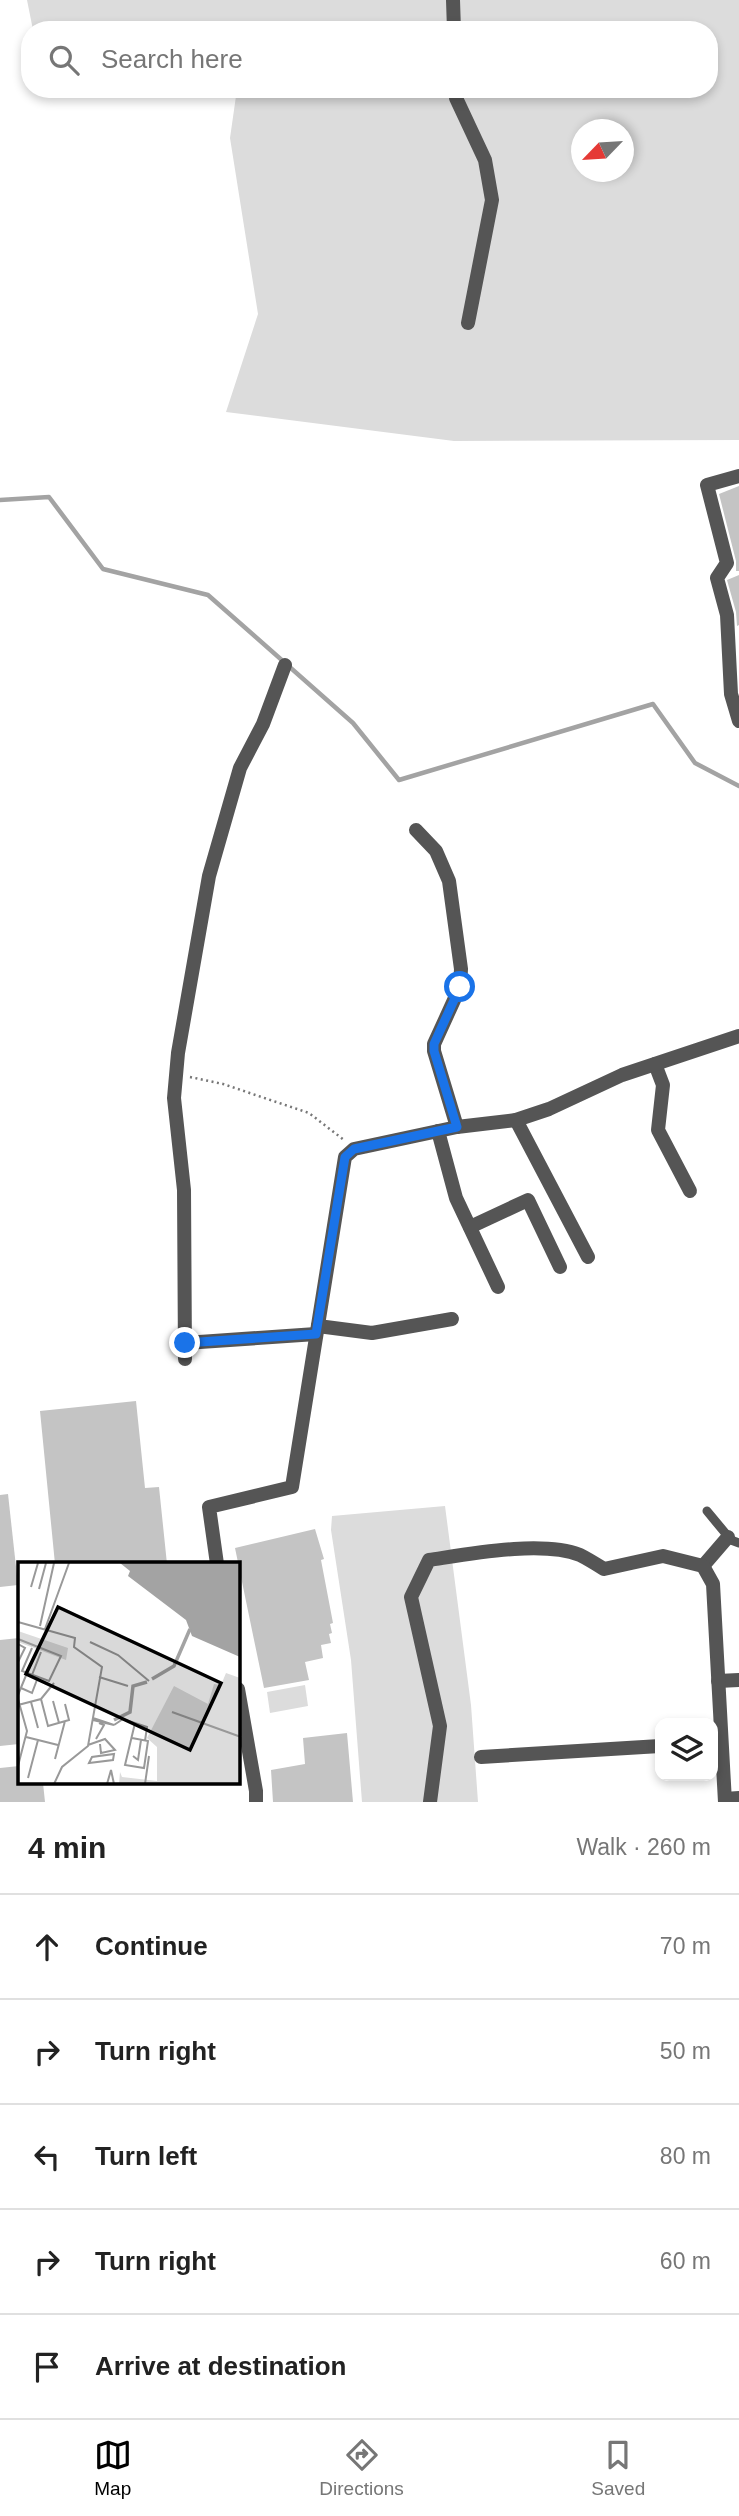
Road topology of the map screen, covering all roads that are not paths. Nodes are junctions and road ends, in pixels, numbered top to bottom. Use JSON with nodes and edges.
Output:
{"nodes":[{"id":1,"x":453,"y":0,"type":"edge"},
{"id":2,"x":454,"y":21,"type":"edge"},
{"id":3,"x":456,"y":98,"type":"edge"},
{"id":4,"x":468,"y":323,"type":"dead end"},
{"id":5,"x":739,"y":476,"type":"edge"},
{"id":6,"x":733,"y":613,"type":"edge"},
{"id":7,"x":734,"y":652,"type":"edge"},
{"id":8,"x":285,"y":665,"type":"dead end"},
{"id":9,"x":739,"y":721,"type":"edge"},
{"id":10,"x":416,"y":830,"type":"dead end"},
{"id":11,"x":739,"y":1036,"type":"edge"},
{"id":12,"x":654,"y":1064,"type":"junction"},
{"id":13,"x":516,"y":1120,"type":"junction"},
{"id":14,"x":457,"y":1127,"type":"junction"},
{"id":15,"x":438,"y":1131,"type":"junction"},
{"id":16,"x":690,"y":1191,"type":"dead end"},
{"id":17,"x":470,"y":1227,"type":"junction"},
{"id":18,"x":588,"y":1257,"type":"dead end"},
{"id":19,"x":561,"y":1267,"type":"dead end"},
{"id":20,"x":498,"y":1287,"type":"dead end"},
{"id":21,"x":452,"y":1319,"type":"dead end"},
{"id":22,"x":317,"y":1330,"type":"junction"},
{"id":23,"x":185,"y":1343,"type":"junction"},
{"id":24,"x":185,"y":1359,"type":"dead end"},
{"id":25,"x":707,"y":1511,"type":"dead end"},
{"id":26,"x":734,"y":1540,"type":"edge"},
{"id":27,"x":217,"y":1562,"type":"edge"},
{"id":28,"x":704,"y":1566,"type":"junction"},
{"id":29,"x":739,"y":1680,"type":"edge"},
{"id":30,"x":718,"y":1681,"type":"junction"},
{"id":31,"x":240,"y":1701,"type":"edge"},
{"id":32,"x":717,"y":1718,"type":"edge"},
{"id":33,"x":655,"y":1746,"type":"edge"},
{"id":34,"x":718,"y":1746,"type":"edge"},
{"id":35,"x":481,"y":1756,"type":"dead end"},
{"id":36,"x":256,"y":1796,"type":"edge"},
{"id":37,"x":730,"y":1800,"type":"edge"},
{"id":38,"x":430,"y":1802,"type":"edge"}],
"edges":[{"from":1,"to":2,"type":"street"},
{"from":3,"to":4,"type":"street"},
{"from":5,"to":6,"type":"street"},
{"from":6,"to":7,"type":"street"},
{"from":7,"to":9,"type":"street"},
{"from":8,"to":23,"type":"street"},
{"from":10,"to":14,"type":"street"},
{"from":11,"to":12,"type":"street"},
{"from":12,"to":13,"type":"street"},
{"from":12,"to":16,"type":"street"},
{"from":13,"to":14,"type":"street"},
{"from":13,"to":18,"type":"street"},
{"from":14,"to":15,"type":"street"},
{"from":15,"to":17,"type":"street"},
{"from":15,"to":22,"type":"street"},
{"from":17,"to":19,"type":"street"},
{"from":17,"to":20,"type":"street"},
{"from":21,"to":22,"type":"street"},
{"from":22,"to":23,"type":"street"},
{"from":22,"to":27,"type":"street"},
{"from":23,"to":24,"type":"street"},
{"from":25,"to":26,"type":"lane"},
{"from":26,"to":28,"type":"street"},
{"from":28,"to":30,"type":"street"},
{"from":28,"to":38,"type":"street"},
{"from":29,"to":30,"type":"street"},
{"from":30,"to":32,"type":"street"},
{"from":31,"to":36,"type":"street"},
{"from":33,"to":35,"type":"street"},
{"from":34,"to":37,"type":"street"}]}
